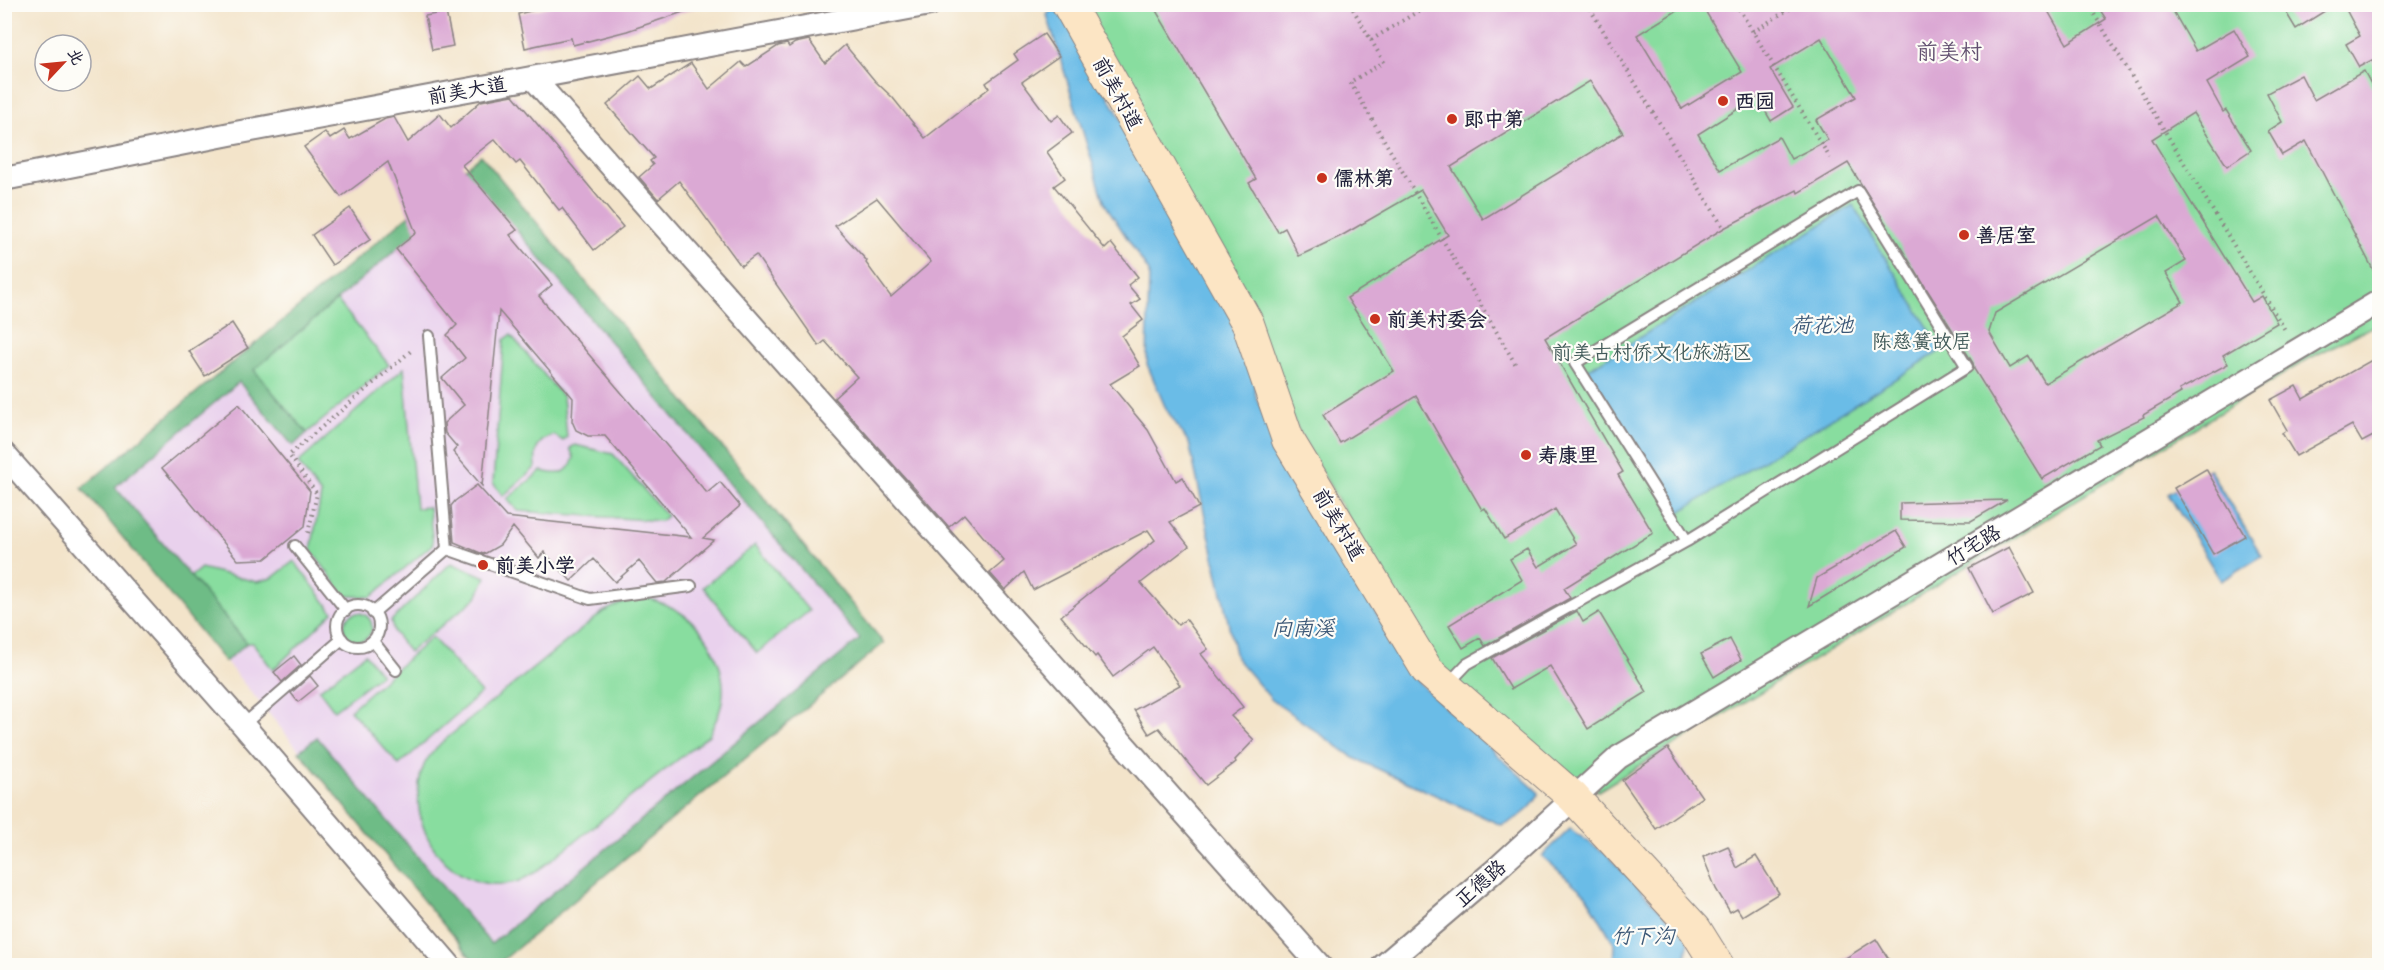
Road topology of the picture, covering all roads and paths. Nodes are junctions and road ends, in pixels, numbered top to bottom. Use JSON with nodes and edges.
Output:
{"nodes":[{"id":1,"x":930,"y":4,"type":"edge"},
{"id":2,"x":1068,"y":4,"type":"edge"},
{"id":3,"x":1350,"y":4,"type":"edge"},
{"id":4,"x":1430,"y":4,"type":"edge"},
{"id":5,"x":1587,"y":4,"type":"edge"},
{"id":6,"x":1736,"y":4,"type":"edge"},
{"id":7,"x":1797,"y":4,"type":"edge"},
{"id":8,"x":2088,"y":4,"type":"edge"},
{"id":9,"x":1752,"y":32,"type":"junction"},
{"id":10,"x":1371,"y":40,"type":"junction"},
{"id":11,"x":533,"y":78,"type":"junction"},
{"id":12,"x":1830,"y":158,"type":"dead end"},
{"id":13,"x":4,"y":179,"type":"edge"},
{"id":14,"x":1723,"y":227,"type":"dead end"},
{"id":15,"x":2379,"y":301,"type":"edge"},
{"id":16,"x":429,"y":336,"type":"joint"},
{"id":17,"x":2297,"y":351,"type":"junction"},
{"id":18,"x":1516,"y":365,"type":"dead end"},
{"id":19,"x":4,"y":454,"type":"edge"},
{"id":20,"x":1687,"y":541,"type":"junction"},
{"id":21,"x":295,"y":546,"type":"joint"},
{"id":22,"x":447,"y":549,"type":"junction"},
{"id":23,"x":691,"y":586,"type":"dead end"},
{"id":24,"x":346,"y":609,"type":"junction"},
{"id":25,"x":374,"y":613,"type":"junction"},
{"id":26,"x":342,"y":639,"type":"junction"},
{"id":27,"x":373,"y":641,"type":"junction"},
{"id":28,"x":396,"y":670,"type":"dead end"},
{"id":29,"x":1445,"y":687,"type":"junction"},
{"id":30,"x":243,"y":725,"type":"junction"},
{"id":31,"x":1573,"y":797,"type":"junction"},
{"id":32,"x":450,"y":966,"type":"edge"},
{"id":33,"x":1320,"y":966,"type":"edge"},
{"id":34,"x":1383,"y":966,"type":"edge"},
{"id":35,"x":1718,"y":966,"type":"edge"}],
"edges":[{"from":1,"to":11,"type":"street","name":"前美大道"},
{"from":2,"to":29,"type":"street","name":"前美村道"},
{"from":3,"to":10,"type":"path"},
{"from":4,"to":10,"type":"path"},
{"from":5,"to":14,"type":"path"},
{"from":6,"to":9,"type":"path"},
{"from":7,"to":9,"type":"path"},
{"from":8,"to":17,"type":"path"},
{"from":9,"to":12,"type":"path"},
{"from":10,"to":18,"type":"path"},
{"from":11,"to":13,"type":"street","name":"前美大道"},
{"from":11,"to":33,"type":"street"},
{"from":15,"to":17,"type":"street","name":"竹宅路"},
{"from":16,"to":21,"type":"path"},
{"from":16,"to":22,"type":"lane"},
{"from":17,"to":31,"type":"street","name":"竹宅路"},
{"from":19,"to":30,"type":"street"},
{"from":20,"to":20,"type":"lane"},
{"from":20,"to":29,"type":"lane"},
{"from":21,"to":24,"type":"lane"},
{"from":22,"to":23,"type":"lane"},
{"from":22,"to":25,"type":"lane"},
{"from":24,"to":25,"type":"lane"},
{"from":24,"to":26,"type":"lane"},
{"from":25,"to":27,"type":"lane"},
{"from":26,"to":27,"type":"lane"},
{"from":26,"to":30,"type":"lane"},
{"from":27,"to":28,"type":"lane"},
{"from":29,"to":31,"type":"street","name":"前美村道"},
{"from":30,"to":32,"type":"street"},
{"from":31,"to":34,"type":"street","name":"正德路"},
{"from":31,"to":35,"type":"street","name":"前美村道"}]}
